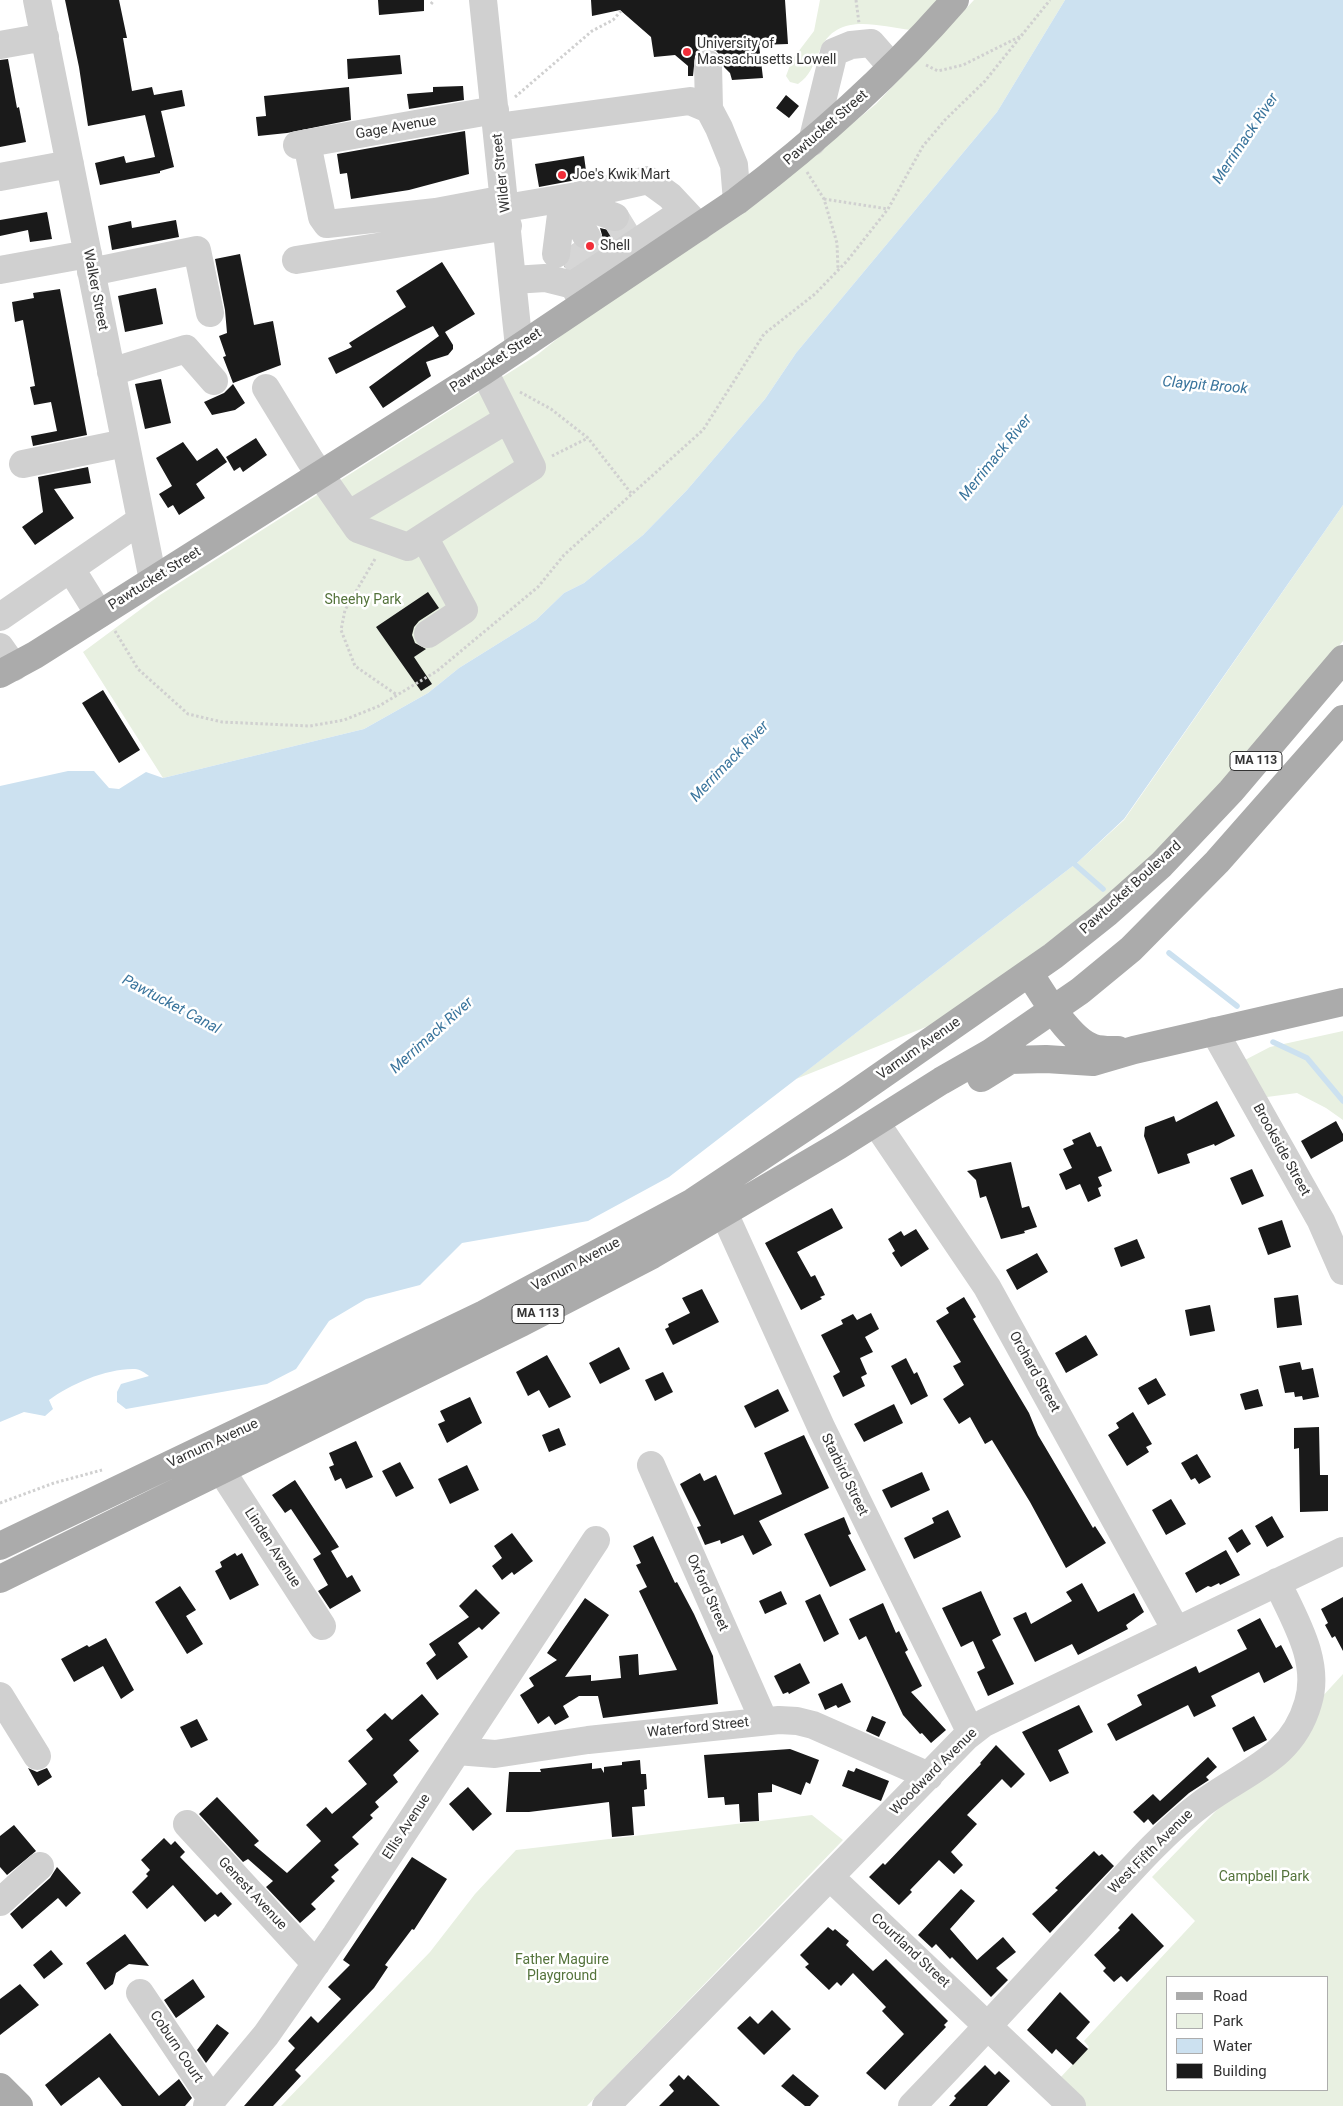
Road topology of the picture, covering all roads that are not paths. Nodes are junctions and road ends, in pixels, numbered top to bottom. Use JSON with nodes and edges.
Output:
{"nodes":[{"id":1,"x":37,"y":0,"type":"edge"},
{"id":2,"x":483,"y":0,"type":"edge"},
{"id":3,"x":955,"y":0,"type":"edge"},
{"id":4,"x":45,"y":37,"type":"junction"},
{"id":5,"x":0,"y":45,"type":"edge"},
{"id":6,"x":899,"y":60,"type":"junction"},
{"id":7,"x":708,"y":64,"type":"dead end"},
{"id":8,"x":709,"y":109,"type":"junction"},
{"id":9,"x":500,"y":113,"type":"junction"},
{"id":10,"x":812,"y":142,"type":"junction"},
{"id":11,"x":70,"y":164,"type":"junction"},
{"id":12,"x":0,"y":177,"type":"edge"},
{"id":13,"x":563,"y":199,"type":"junction"},
{"id":14,"x":737,"y":201,"type":"junction"},
{"id":15,"x":506,"y":211,"type":"junction"},
{"id":16,"x":692,"y":219,"type":"junction"},
{"id":17,"x":594,"y":255,"type":"junction"},
{"id":18,"x":296,"y":260,"type":"dead end"},
{"id":19,"x":90,"y":263,"type":"junction"},
{"id":20,"x":0,"y":270,"type":"edge"},
{"id":21,"x":513,"y":280,"type":"junction"},
{"id":22,"x":210,"y":313,"type":"dead end"},
{"id":23,"x":519,"y":347,"type":"junction"},
{"id":24,"x":484,"y":371,"type":"junction"},
{"id":25,"x":111,"y":372,"type":"junction"},
{"id":26,"x":214,"y":382,"type":"dead end"},
{"id":27,"x":266,"y":388,"type":"dead end"},
{"id":28,"x":508,"y":419,"type":"junction"},
{"id":29,"x":125,"y":443,"type":"junction"},
{"id":30,"x":24,"y":464,"type":"dead end"},
{"id":31,"x":321,"y":474,"type":"junction"},
{"id":32,"x":348,"y":515,"type":"junction"},
{"id":33,"x":141,"y":520,"type":"junction"},
{"id":34,"x":424,"y":537,"type":"junction"},
{"id":35,"x":71,"y":569,"type":"junction"},
{"id":36,"x":153,"y":580,"type":"junction"},
{"id":37,"x":0,"y":617,"type":"edge"},
{"id":38,"x":106,"y":621,"type":"junction"},
{"id":39,"x":428,"y":634,"type":"dead end"},
{"id":40,"x":1343,"y":659,"type":"edge"},
{"id":41,"x":5,"y":662,"type":"edge"},
{"id":42,"x":1343,"y":719,"type":"edge"},
{"id":43,"x":1029,"y":973,"type":"junction"},
{"id":44,"x":1343,"y":1002,"type":"edge"},
{"id":45,"x":1053,"y":1008,"type":"junction"},
{"id":46,"x":1214,"y":1032,"type":"junction"},
{"id":47,"x":1134,"y":1050,"type":"junction"},
{"id":48,"x":1060,"y":1060,"type":"junction"},
{"id":49,"x":876,"y":1123,"type":"junction"},
{"id":50,"x":724,"y":1213,"type":"junction"},
{"id":51,"x":1343,"y":1271,"type":"edge"},
{"id":52,"x":651,"y":1465,"type":"dead end"},
{"id":53,"x":222,"y":1470,"type":"junction"},
{"id":54,"x":596,"y":1540,"type":"dead end"},
{"id":55,"x":0,"y":1546,"type":"edge"},
{"id":56,"x":1343,"y":1551,"type":"edge"},
{"id":57,"x":0,"y":1579,"type":"edge"},
{"id":58,"x":1278,"y":1582,"type":"junction"},
{"id":59,"x":322,"y":1626,"type":"dead end"},
{"id":60,"x":1176,"y":1630,"type":"junction"},
{"id":61,"x":0,"y":1696,"type":"edge"},
{"id":62,"x":764,"y":1721,"type":"junction"},
{"id":63,"x":971,"y":1733,"type":"junction"},
{"id":64,"x":458,"y":1751,"type":"junction"},
{"id":65,"x":37,"y":1756,"type":"dead end"},
{"id":66,"x":929,"y":1776,"type":"junction"},
{"id":67,"x":187,"y":1824,"type":"dead end"},
{"id":68,"x":40,"y":1866,"type":"dead end"},
{"id":69,"x":830,"y":1877,"type":"junction"},
{"id":70,"x":0,"y":1902,"type":"edge"},
{"id":71,"x":316,"y":1964,"type":"junction"},
{"id":72,"x":140,"y":1993,"type":"dead end"},
{"id":73,"x":989,"y":2026,"type":"junction"},
{"id":74,"x":0,"y":2087,"type":"edge"},
{"id":75,"x":209,"y":2103,"type":"edge"},
{"id":76,"x":19,"y":2106,"type":"edge"},
{"id":77,"x":606,"y":2106,"type":"edge"},
{"id":78,"x":912,"y":2106,"type":"edge"},
{"id":79,"x":1072,"y":2106,"type":"edge"}],
"edges":[{"from":1,"to":4,"type":"street","name":"Walker Street"},
{"from":2,"to":9,"type":"street","name":"Wilder Street"},
{"from":3,"to":6,"type":"main road","name":"Pawtucket Street"},
{"from":4,"to":5,"type":"street"},
{"from":4,"to":11,"type":"street","name":"Walker Street"},
{"from":6,"to":10,"type":"main road","name":"Pawtucket Street"},
{"from":6,"to":10,"type":"street"},
{"from":7,"to":8,"type":"street"},
{"from":8,"to":9,"type":"street","name":"Gage Avenue"},
{"from":8,"to":14,"type":"street"},
{"from":9,"to":15,"type":"street","name":"Wilder Street"},
{"from":9,"to":15,"type":"street","name":"Gage Avenue"},
{"from":10,"to":14,"type":"main road","name":"Pawtucket Street"},
{"from":11,"to":12,"type":"street"},
{"from":11,"to":19,"type":"street","name":"Walker Street"},
{"from":13,"to":15,"type":"street"},
{"from":13,"to":16,"type":"street"},
{"from":13,"to":17,"type":"street"},
{"from":13,"to":17,"type":"street"},
{"from":14,"to":16,"type":"main road","name":"Pawtucket Street"},
{"from":15,"to":18,"type":"street"},
{"from":15,"to":21,"type":"street","name":"Wilder Street"},
{"from":16,"to":17,"type":"main road","name":"Pawtucket Street"},
{"from":16,"to":17,"type":"street"},
{"from":17,"to":21,"type":"street"},
{"from":17,"to":23,"type":"main road","name":"Pawtucket Street"},
{"from":19,"to":20,"type":"street"},
{"from":19,"to":22,"type":"street"},
{"from":19,"to":25,"type":"street","name":"Walker Street"},
{"from":21,"to":23,"type":"street","name":"Wilder Street"},
{"from":23,"to":24,"type":"main road","name":"Pawtucket Street"},
{"from":24,"to":28,"type":"street"},
{"from":24,"to":31,"type":"main road","name":"Pawtucket Street"},
{"from":25,"to":26,"type":"street"},
{"from":25,"to":29,"type":"street","name":"Walker Street"},
{"from":27,"to":31,"type":"street"},
{"from":28,"to":32,"type":"street"},
{"from":28,"to":34,"type":"street"},
{"from":29,"to":30,"type":"street"},
{"from":29,"to":33,"type":"street","name":"Walker Street"},
{"from":31,"to":32,"type":"street"},
{"from":31,"to":36,"type":"main road","name":"Pawtucket Street"},
{"from":32,"to":34,"type":"street"},
{"from":33,"to":35,"type":"street"},
{"from":33,"to":36,"type":"street","name":"Walker Street"},
{"from":34,"to":39,"type":"street"},
{"from":35,"to":37,"type":"street"},
{"from":35,"to":38,"type":"street"},
{"from":36,"to":38,"type":"main road","name":"Pawtucket Street"},
{"from":38,"to":41,"type":"main road","name":"Pawtucket Street"},
{"from":40,"to":43,"type":"main road","name":"Pawtucket Boulevard","number":"MA 113"},
{"from":42,"to":45,"type":"main road","number":"MA 113"},
{"from":43,"to":45,"type":"main road","name":"Varnum Avenue"},
{"from":43,"to":55,"type":"main road","name":"Varnum Avenue","number":"MA 113"},
{"from":44,"to":46,"type":"main road","name":"Varnum Avenue"},
{"from":45,"to":47,"type":"main road","name":"Varnum Avenue"},
{"from":45,"to":48,"type":"main road"},
{"from":45,"to":49,"type":"main road","name":"Varnum Avenue","number":"MA 113"},
{"from":46,"to":47,"type":"main road","name":"Varnum Avenue"},
{"from":46,"to":51,"type":"street","name":"Brookside Street"},
{"from":47,"to":48,"type":"main road","name":"Varnum Avenue"},
{"from":48,"to":49,"type":"main road","name":"Varnum Avenue"},
{"from":49,"to":50,"type":"main road","name":"Varnum Avenue","number":"MA 113"},
{"from":49,"to":60,"type":"street","name":"Orchard Street"},
{"from":50,"to":53,"type":"main road","name":"Varnum Avenue","number":"MA 113"},
{"from":50,"to":63,"type":"street","name":"Starbird Street"},
{"from":52,"to":62,"type":"street","name":"Oxford Street"},
{"from":53,"to":57,"type":"main road","name":"Varnum Avenue","number":"MA 113"},
{"from":53,"to":59,"type":"street","name":"Linden Avenue"},
{"from":54,"to":64,"type":"street","name":"Ellis Avenue"},
{"from":56,"to":58,"type":"street","name":"Woodward Avenue"},
{"from":58,"to":60,"type":"street","name":"Woodward Avenue"},
{"from":58,"to":73,"type":"street","name":"West Fifth Avenue"},
{"from":60,"to":63,"type":"street","name":"Woodward Avenue"},
{"from":61,"to":65,"type":"street"},
{"from":62,"to":64,"type":"street","name":"Waterford Street"},
{"from":62,"to":66,"type":"street","name":"Waterford Street"},
{"from":63,"to":66,"type":"street","name":"Woodward Avenue"},
{"from":64,"to":71,"type":"street","name":"Ellis Avenue"},
{"from":66,"to":69,"type":"street","name":"Woodward Avenue"},
{"from":67,"to":71,"type":"street","name":"Genest Avenue"},
{"from":68,"to":70,"type":"street"},
{"from":69,"to":73,"type":"street","name":"Courtland Street"},
{"from":69,"to":77,"type":"street","name":"Woodward Avenue"},
{"from":71,"to":75,"type":"street","name":"Ellis Avenue"},
{"from":72,"to":75,"type":"street","name":"Coburn Court"},
{"from":73,"to":78,"type":"street","name":"West Fifth Avenue"},
{"from":73,"to":79,"type":"street","name":"Courtland Street"},
{"from":74,"to":76,"type":"main road"}]}
